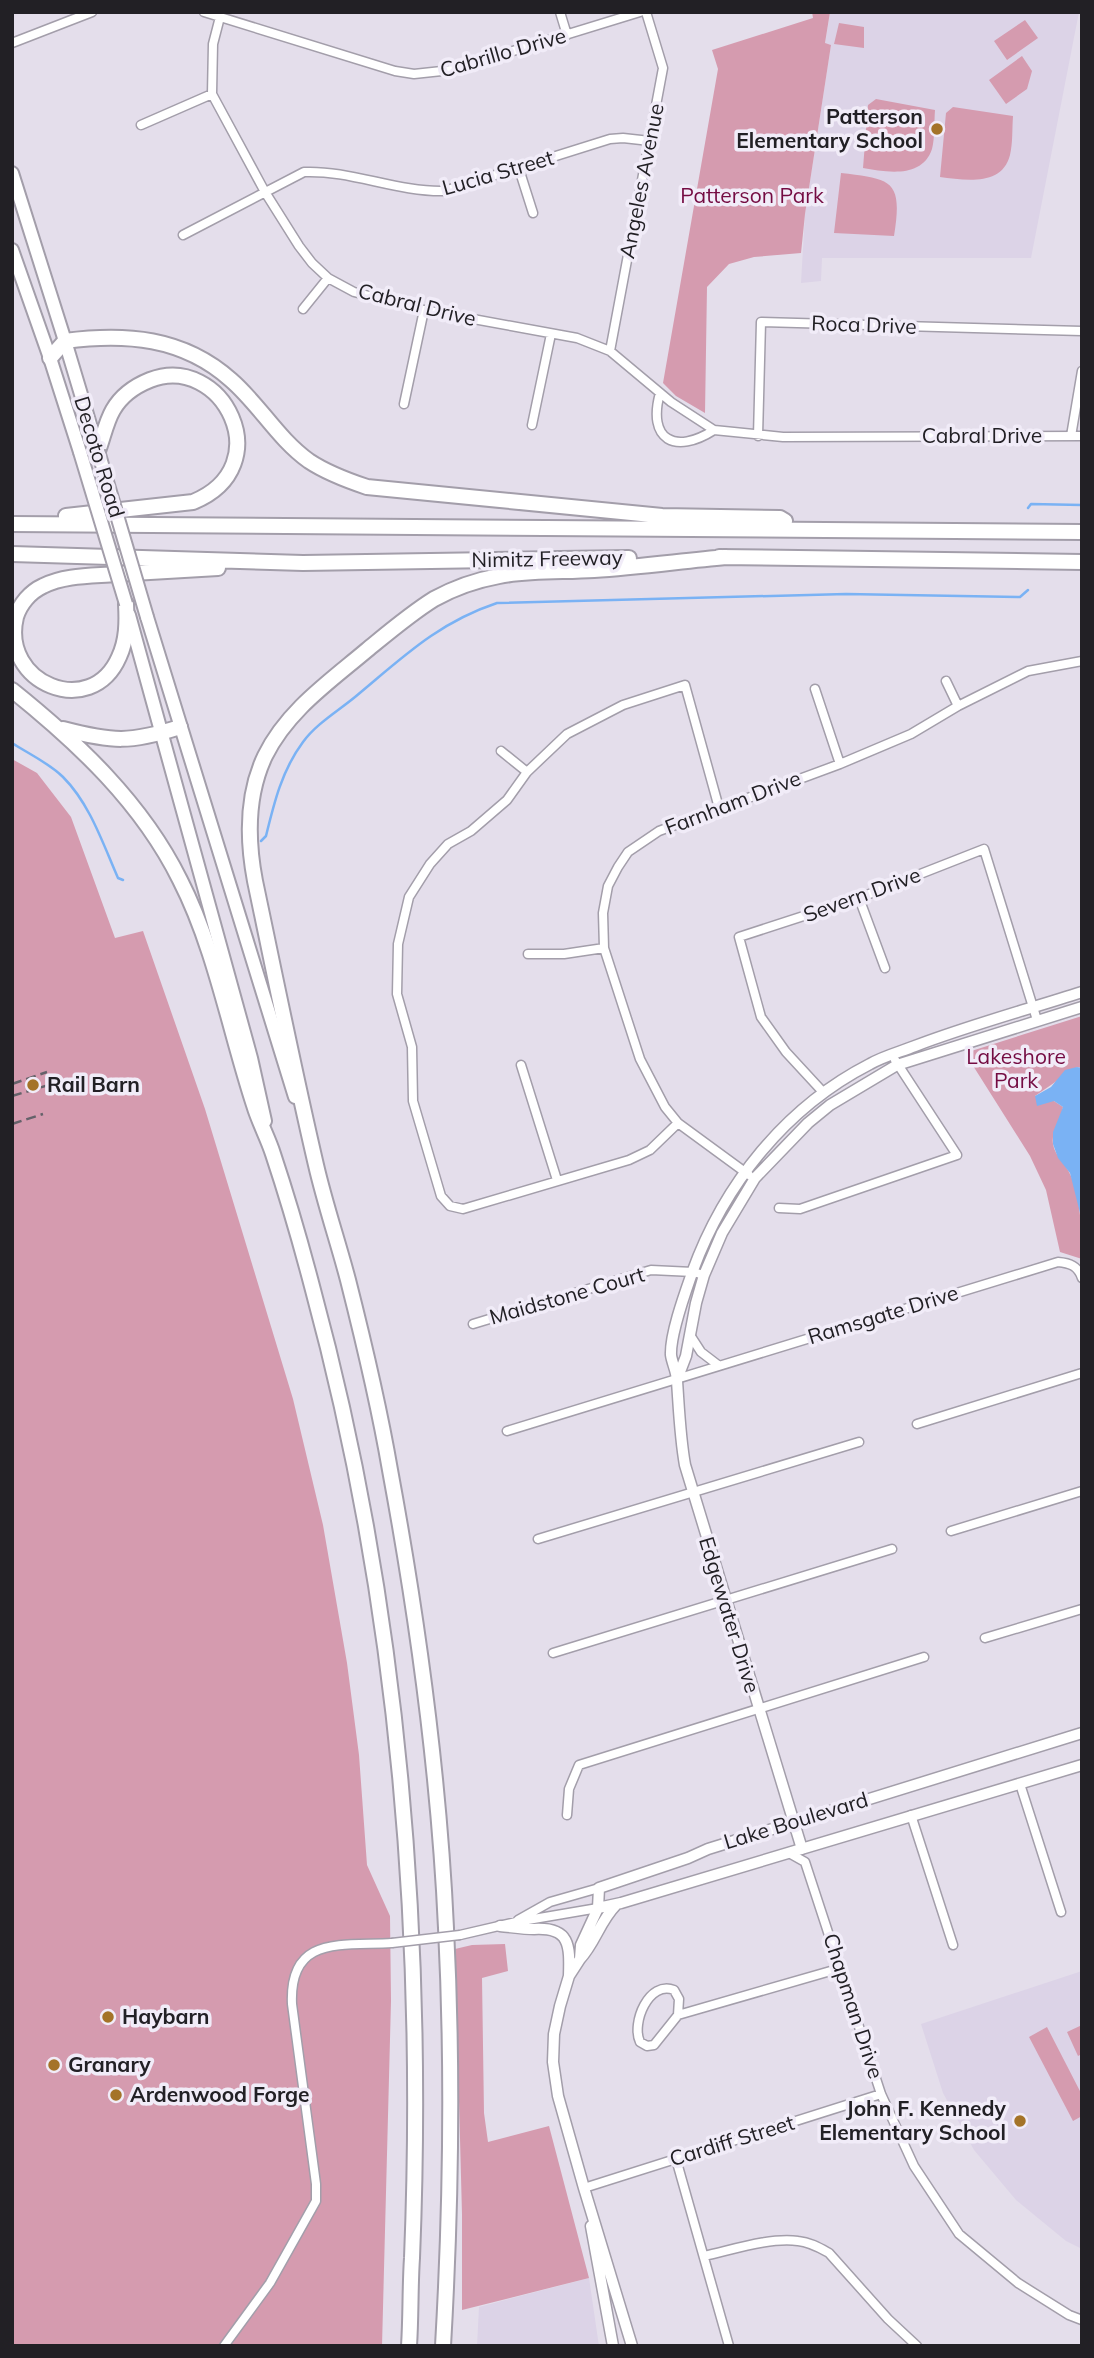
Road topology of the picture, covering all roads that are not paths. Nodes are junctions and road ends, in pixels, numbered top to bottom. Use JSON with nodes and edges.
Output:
{"nodes":[{"id":1,"x":92,"y":12,"type":"edge"},
{"id":2,"x":204,"y":12,"type":"edge"},
{"id":3,"x":560,"y":12,"type":"edge"},
{"id":4,"x":640,"y":12,"type":"edge"},
{"id":5,"x":646,"y":12,"type":"edge"},
{"id":6,"x":220,"y":17,"type":"junction"},
{"id":7,"x":567,"y":35,"type":"junction"},
{"id":8,"x":12,"y":43,"type":"edge"},
{"id":9,"x":212,"y":94,"type":"junction"},
{"id":10,"x":141,"y":125,"type":"dead end"},
{"id":11,"x":650,"y":141,"type":"junction"},
{"id":12,"x":519,"y":169,"type":"junction"},
{"id":13,"x":12,"y":173,"type":"edge"},
{"id":14,"x":265,"y":192,"type":"junction"},
{"id":15,"x":533,"y":213,"type":"dead end"},
{"id":16,"x":183,"y":234,"type":"dead end"},
{"id":17,"x":12,"y":250,"type":"edge"},
{"id":18,"x":328,"y":278,"type":"junction"},
{"id":19,"x":303,"y":309,"type":"dead end"},
{"id":20,"x":425,"y":310,"type":"junction"},
{"id":21,"x":1082,"y":331,"type":"edge"},
{"id":22,"x":551,"y":334,"type":"junction"},
{"id":23,"x":65,"y":341,"type":"junction"},
{"id":24,"x":610,"y":351,"type":"junction"},
{"id":25,"x":50,"y":358,"type":"junction"},
{"id":26,"x":1082,"y":371,"type":"edge"},
{"id":27,"x":660,"y":393,"type":"junction"},
{"id":28,"x":404,"y":404,"type":"dead end"},
{"id":29,"x":532,"y":425,"type":"dead end"},
{"id":30,"x":714,"y":430,"type":"junction"},
{"id":31,"x":758,"y":436,"type":"junction"},
{"id":32,"x":1071,"y":436,"type":"junction"},
{"id":33,"x":1082,"y":436,"type":"edge"},
{"id":34,"x":98,"y":451,"type":"junction"},
{"id":35,"x":12,"y":523,"type":"edge"},
{"id":36,"x":799,"y":528,"type":"junction"},
{"id":37,"x":1082,"y":532,"type":"edge"},
{"id":38,"x":12,"y":554,"type":"edge"},
{"id":39,"x":726,"y":557,"type":"junction"},
{"id":40,"x":1082,"y":562,"type":"edge"},
{"id":41,"x":303,"y":563,"type":"junction"},
{"id":42,"x":126,"y":604,"type":"junction"},
{"id":43,"x":1082,"y":661,"type":"edge"},
{"id":44,"x":946,"y":681,"type":"dead end"},
{"id":45,"x":815,"y":689,"type":"dead end"},
{"id":46,"x":12,"y":690,"type":"edge"},
{"id":47,"x":958,"y":706,"type":"junction"},
{"id":48,"x":61,"y":729,"type":"junction"},
{"id":49,"x":161,"y":733,"type":"junction"},
{"id":50,"x":182,"y":734,"type":"junction"},
{"id":51,"x":500,"y":751,"type":"dead end"},
{"id":52,"x":840,"y":764,"type":"junction"},
{"id":53,"x":527,"y":772,"type":"junction"},
{"id":54,"x":719,"y":808,"type":"junction"},
{"id":55,"x":859,"y":898,"type":"junction"},
{"id":56,"x":604,"y":948,"type":"junction"},
{"id":57,"x":528,"y":954,"type":"dead end"},
{"id":58,"x":885,"y":968,"type":"dead end"},
{"id":59,"x":1082,"y":992,"type":"edge"},
{"id":60,"x":1033,"y":1007,"type":"junction"},
{"id":61,"x":1082,"y":1007,"type":"edge"},
{"id":62,"x":1037,"y":1020,"type":"junction"},
{"id":63,"x":891,"y":1055,"type":"junction"},
{"id":64,"x":521,"y":1065,"type":"dead end"},
{"id":65,"x":897,"y":1065,"type":"junction"},
{"id":66,"x":822,"y":1091,"type":"junction"},
{"id":67,"x":678,"y":1124,"type":"junction"},
{"id":68,"x":272,"y":1152,"type":"junction"},
{"id":69,"x":316,"y":1168,"type":"junction"},
{"id":70,"x":744,"y":1172,"type":"junction"},
{"id":71,"x":755,"y":1178,"type":"junction"},
{"id":72,"x":557,"y":1180,"type":"junction"},
{"id":73,"x":779,"y":1208,"type":"dead end"},
{"id":74,"x":693,"y":1272,"type":"junction"},
{"id":75,"x":704,"y":1275,"type":"junction"},
{"id":76,"x":1082,"y":1278,"type":"edge"},
{"id":77,"x":473,"y":1324,"type":"dead end"},
{"id":78,"x":690,"y":1335,"type":"junction"},
{"id":79,"x":719,"y":1365,"type":"junction"},
{"id":80,"x":1082,"y":1373,"type":"edge"},
{"id":81,"x":677,"y":1378,"type":"junction"},
{"id":82,"x":917,"y":1424,"type":"dead end"},
{"id":83,"x":507,"y":1431,"type":"dead end"},
{"id":84,"x":859,"y":1442,"type":"dead end"},
{"id":85,"x":1082,"y":1491,"type":"edge"},
{"id":86,"x":692,"y":1493,"type":"junction"},
{"id":87,"x":951,"y":1531,"type":"dead end"},
{"id":88,"x":538,"y":1539,"type":"dead end"},
{"id":89,"x":892,"y":1549,"type":"dead end"},
{"id":90,"x":725,"y":1601,"type":"junction"},
{"id":91,"x":1082,"y":1609,"type":"edge"},
{"id":92,"x":985,"y":1638,"type":"dead end"},
{"id":93,"x":553,"y":1653,"type":"dead end"},
{"id":94,"x":924,"y":1657,"type":"dead end"},
{"id":95,"x":758,"y":1709,"type":"junction"},
{"id":96,"x":1082,"y":1733,"type":"edge"},
{"id":97,"x":1082,"y":1765,"type":"edge"},
{"id":98,"x":1020,"y":1784,"type":"junction"},
{"id":99,"x":567,"y":1815,"type":"dead end"},
{"id":100,"x":911,"y":1815,"type":"junction"},
{"id":101,"x":793,"y":1822,"type":"junction"},
{"id":102,"x":813,"y":1845,"type":"junction"},
{"id":103,"x":802,"y":1849,"type":"junction"},
{"id":104,"x":789,"y":1853,"type":"junction"},
{"id":105,"x":805,"y":1863,"type":"junction"},
{"id":106,"x":599,"y":1888,"type":"junction"},
{"id":107,"x":616,"y":1904,"type":"junction"},
{"id":108,"x":598,"y":1908,"type":"junction"},
{"id":109,"x":1061,"y":1912,"type":"dead end"},
{"id":110,"x":516,"y":1922,"type":"junction"},
{"id":111,"x":500,"y":1926,"type":"junction"},
{"id":112,"x":953,"y":1945,"type":"dead end"},
{"id":113,"x":580,"y":1959,"type":"junction"},
{"id":114,"x":841,"y":1968,"type":"junction"},
{"id":115,"x":569,"y":1976,"type":"junction"},
{"id":116,"x":677,"y":2015,"type":"junction"},
{"id":117,"x":881,"y":2094,"type":"junction"},
{"id":118,"x":676,"y":2159,"type":"junction"},
{"id":119,"x":584,"y":2188,"type":"junction"},
{"id":120,"x":704,"y":2256,"type":"junction"},
{"id":121,"x":1082,"y":2320,"type":"edge"},
{"id":122,"x":409,"y":2342,"type":"edge"},
{"id":123,"x":225,"y":2346,"type":"edge"},
{"id":124,"x":443,"y":2346,"type":"edge"},
{"id":125,"x":613,"y":2346,"type":"edge"},
{"id":126,"x":632,"y":2346,"type":"edge"},
{"id":127,"x":729,"y":2346,"type":"edge"},
{"id":128,"x":916,"y":2346,"type":"edge"}],
"edges":[{"from":1,"to":8,"type":"street"},
{"from":2,"to":6,"type":"street","name":"Cabrillo Drive"},
{"from":3,"to":7,"type":"street"},
{"from":4,"to":7,"type":"street","name":"Cabrillo Drive"},
{"from":5,"to":11,"type":"street","name":"Angeles Avenue"},
{"from":6,"to":7,"type":"street","name":"Cabrillo Drive"},
{"from":6,"to":9,"type":"street","name":"Cabral Drive"},
{"from":9,"to":10,"type":"street"},
{"from":9,"to":14,"type":"street","name":"Cabral Drive"},
{"from":11,"to":12,"type":"street","name":"Lucia Street"},
{"from":11,"to":24,"type":"street","name":"Angeles Avenue"},
{"from":12,"to":14,"type":"street","name":"Lucia Street"},
{"from":12,"to":15,"type":"street"},
{"from":13,"to":23,"type":"main road","name":"Decoto Road"},
{"from":14,"to":16,"type":"street","name":"Lucia Street"},
{"from":14,"to":18,"type":"street","name":"Cabral Drive"},
{"from":17,"to":25,"type":"main road","name":"Decoto Road"},
{"from":18,"to":19,"type":"street"},
{"from":18,"to":20,"type":"street","name":"Cabral Drive"},
{"from":20,"to":22,"type":"street","name":"Cabral Drive"},
{"from":20,"to":28,"type":"street"},
{"from":21,"to":31,"type":"street","name":"Roca Drive"},
{"from":22,"to":24,"type":"street","name":"Cabral Drive"},
{"from":22,"to":29,"type":"street"},
{"from":23,"to":25,"type":"highway"},
{"from":23,"to":34,"type":"main road","name":"Decoto Road"},
{"from":23,"to":36,"type":"highway"},
{"from":24,"to":27,"type":"street","name":"Cabral Drive"},
{"from":25,"to":42,"type":"main road","name":"Decoto Road","bridge":true},
{"from":26,"to":32,"type":"street"},
{"from":27,"to":30,"type":"street","name":"Cabral Drive"},
{"from":27,"to":30,"type":"street"},
{"from":30,"to":31,"type":"street","name":"Cabral Drive"},
{"from":31,"to":32,"type":"street","name":"Cabral Drive"},
{"from":32,"to":33,"type":"street","name":"Cabral Drive"},
{"from":34,"to":35,"type":"highway"},
{"from":34,"to":50,"type":"main road","name":"Decoto Road","bridge":true},
{"from":35,"to":36,"type":"highway","name":"Nimitz Freeway"},
{"from":36,"to":37,"type":"highway","name":"Nimitz Freeway"},
{"from":38,"to":41,"type":"highway","name":"Nimitz Freeway"},
{"from":39,"to":40,"type":"highway","name":"Nimitz Freeway"},
{"from":39,"to":41,"type":"highway","name":"Nimitz Freeway"},
{"from":39,"to":69,"type":"highway"},
{"from":41,"to":42,"type":"highway"},
{"from":42,"to":49,"type":"main road","name":"Decoto Road"},
{"from":43,"to":47,"type":"street","name":"Farnham Drive"},
{"from":44,"to":47,"type":"street"},
{"from":45,"to":52,"type":"street"},
{"from":46,"to":48,"type":"highway"},
{"from":47,"to":52,"type":"street","name":"Farnham Drive"},
{"from":48,"to":49,"type":"highway"},
{"from":48,"to":68,"type":"highway"},
{"from":49,"to":50,"type":"highway"},
{"from":49,"to":68,"type":"main road","name":"Decoto Road"},
{"from":50,"to":69,"type":"main road","name":"Decoto Road"},
{"from":51,"to":53,"type":"street"},
{"from":52,"to":54,"type":"street","name":"Farnham Drive"},
{"from":53,"to":54,"type":"street"},
{"from":53,"to":72,"type":"street"},
{"from":54,"to":56,"type":"street","name":"Farnham Drive"},
{"from":55,"to":58,"type":"street"},
{"from":55,"to":60,"type":"street","name":"Severn Drive"},
{"from":55,"to":66,"type":"street","name":"Severn Drive"},
{"from":56,"to":57,"type":"street"},
{"from":56,"to":67,"type":"street","name":"Farnham Drive"},
{"from":59,"to":60,"type":"street","name":"Edgewater Drive"},
{"from":60,"to":62,"type":"street","name":"Severn Drive"},
{"from":60,"to":63,"type":"street","name":"Edgewater Drive"},
{"from":61,"to":62,"type":"street","name":"Edgewater Drive"},
{"from":62,"to":65,"type":"street","name":"Edgewater Drive"},
{"from":63,"to":65,"type":"street"},
{"from":63,"to":66,"type":"street","name":"Edgewater Drive"},
{"from":64,"to":72,"type":"street"},
{"from":65,"to":71,"type":"street","name":"Edgewater Drive"},
{"from":65,"to":73,"type":"street"},
{"from":66,"to":70,"type":"street","name":"Edgewater Drive"},
{"from":67,"to":70,"type":"street","name":"Farnham Drive"},
{"from":67,"to":72,"type":"street"},
{"from":68,"to":122,"type":"highway"},
{"from":69,"to":124,"type":"highway"},
{"from":70,"to":71,"type":"street","name":"Farnham Drive"},
{"from":70,"to":74,"type":"street","name":"Edgewater Drive"},
{"from":71,"to":75,"type":"street","name":"Edgewater Drive"},
{"from":74,"to":75,"type":"street","name":"Maidstone Court"},
{"from":74,"to":77,"type":"street","name":"Maidstone Court"},
{"from":74,"to":81,"type":"street","name":"Edgewater Drive"},
{"from":75,"to":78,"type":"street","name":"Edgewater Drive"},
{"from":76,"to":79,"type":"street","name":"Ramsgate Drive"},
{"from":78,"to":79,"type":"street"},
{"from":78,"to":81,"type":"street","name":"Edgewater Drive"},
{"from":79,"to":81,"type":"street","name":"Ramsgate Drive"},
{"from":80,"to":82,"type":"street"},
{"from":81,"to":83,"type":"street","name":"Ramsgate Drive"},
{"from":81,"to":86,"type":"street","name":"Edgewater Drive"},
{"from":84,"to":86,"type":"street"},
{"from":85,"to":87,"type":"street"},
{"from":86,"to":88,"type":"street"},
{"from":86,"to":90,"type":"street","name":"Edgewater Drive"},
{"from":89,"to":90,"type":"street"},
{"from":90,"to":93,"type":"street"},
{"from":90,"to":95,"type":"street","name":"Edgewater Drive"},
{"from":91,"to":92,"type":"street"},
{"from":94,"to":95,"type":"street"},
{"from":95,"to":99,"type":"street"},
{"from":95,"to":101,"type":"street","name":"Edgewater Drive"},
{"from":96,"to":101,"type":"street","name":"Lake Boulevard"},
{"from":97,"to":98,"type":"street","name":"Lake Boulevard"},
{"from":98,"to":100,"type":"street","name":"Lake Boulevard"},
{"from":98,"to":109,"type":"street"},
{"from":100,"to":102,"type":"street","name":"Lake Boulevard"},
{"from":100,"to":112,"type":"street"},
{"from":101,"to":103,"type":"street","name":"Edgewater Drive"},
{"from":101,"to":106,"type":"street","name":"Lake Boulevard"},
{"from":102,"to":103,"type":"street","name":"Lake Boulevard"},
{"from":102,"to":105,"type":"street"},
{"from":103,"to":104,"type":"street","name":"Lake Boulevard"},
{"from":104,"to":105,"type":"street"},
{"from":104,"to":107,"type":"street","name":"Lake Boulevard"},
{"from":105,"to":114,"type":"street","name":"Chapman Drive"},
{"from":106,"to":108,"type":"street"},
{"from":106,"to":110,"type":"street","name":"Lake Boulevard"},
{"from":107,"to":108,"type":"street","name":"Lake Boulevard"},
{"from":107,"to":113,"type":"street"},
{"from":108,"to":110,"type":"street","name":"Lake Boulevard"},
{"from":108,"to":113,"type":"street"},
{"from":110,"to":111,"type":"street","name":"Lake Boulevard"},
{"from":111,"to":115,"type":"street"},
{"from":111,"to":123,"type":"street","name":"Lake Boulevard","bridge":true},
{"from":113,"to":115,"type":"street"},
{"from":114,"to":116,"type":"street"},
{"from":114,"to":117,"type":"street","name":"Chapman Drive"},
{"from":115,"to":119,"type":"street"},
{"from":116,"to":116,"type":"street"},
{"from":117,"to":118,"type":"street","name":"Cardiff Street"},
{"from":117,"to":121,"type":"street","name":"Chapman Drive"},
{"from":118,"to":119,"type":"street","name":"Cardiff Street"},
{"from":118,"to":120,"type":"street"},
{"from":119,"to":125,"type":"street"},
{"from":119,"to":126,"type":"street"},
{"from":120,"to":127,"type":"street"},
{"from":120,"to":128,"type":"street"}]}
